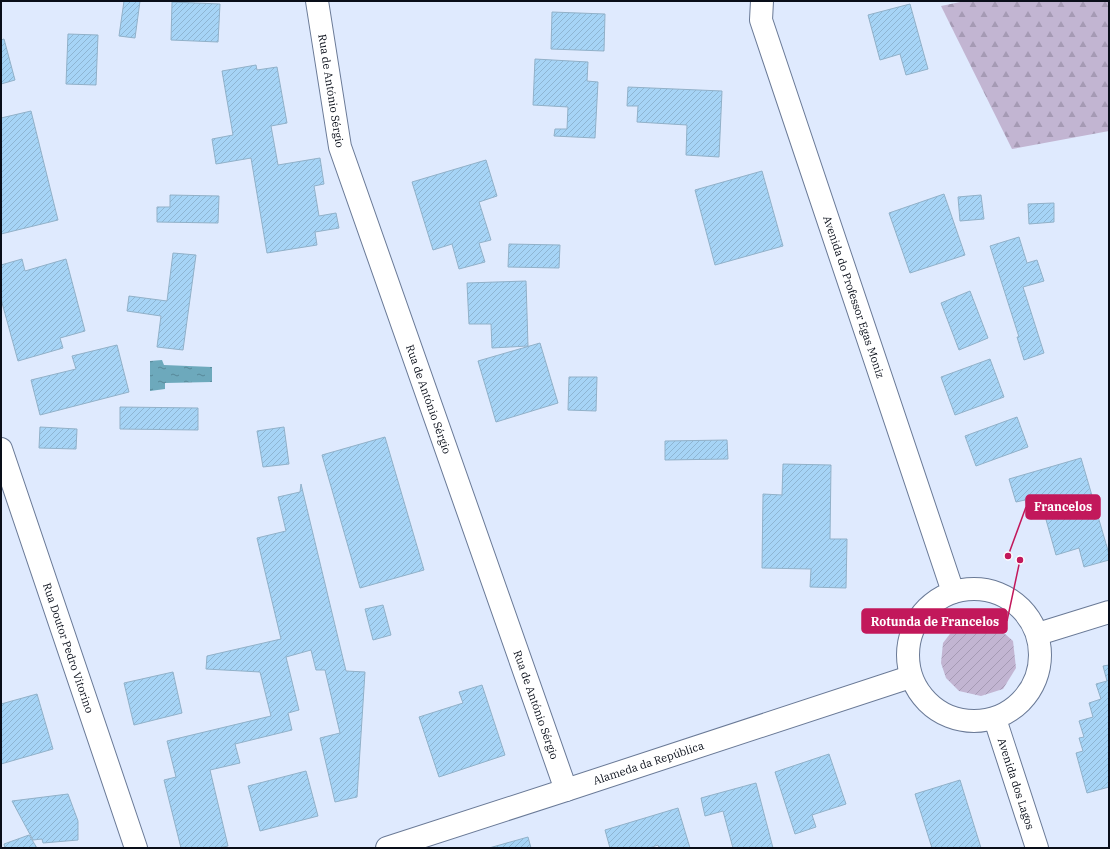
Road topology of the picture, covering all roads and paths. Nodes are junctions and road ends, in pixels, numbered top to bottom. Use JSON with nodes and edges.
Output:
{"nodes":[{"id":1,"x":317,"y":1,"type":"edge"},
{"id":2,"x":762,"y":1,"type":"edge"},
{"id":3,"x":1,"y":449,"type":"edge"},
{"id":4,"x":953,"y":592,"type":"junction"},
{"id":5,"x":1109,"y":612,"type":"edge"},
{"id":6,"x":1038,"y":634,"type":"junction"},
{"id":7,"x":910,"y":676,"type":"junction"},
{"id":8,"x":995,"y":719,"type":"junction"},
{"id":9,"x":566,"y":790,"type":"junction"},
{"id":10,"x":136,"y":848,"type":"edge"},
{"id":11,"x":387,"y":848,"type":"edge"},
{"id":12,"x":1037,"y":848,"type":"edge"}],
"edges":[{"from":1,"to":9,"type":"street","name":"Rua de António Sérgio"},
{"from":2,"to":4,"type":"street","name":"Avenida do Professor Egas Moniz"},
{"from":3,"to":10,"type":"street","name":"Rua Doutor Pedro Vitorino"},
{"from":4,"to":6,"type":"street"},
{"from":4,"to":7,"type":"street"},
{"from":5,"to":6,"type":"street"},
{"from":6,"to":8,"type":"street"},
{"from":7,"to":8,"type":"street"},
{"from":7,"to":9,"type":"street","name":"Alameda da República"},
{"from":8,"to":12,"type":"street","name":"Avenida dos Lagos"},
{"from":9,"to":11,"type":"street","name":"Alameda da República"}]}
